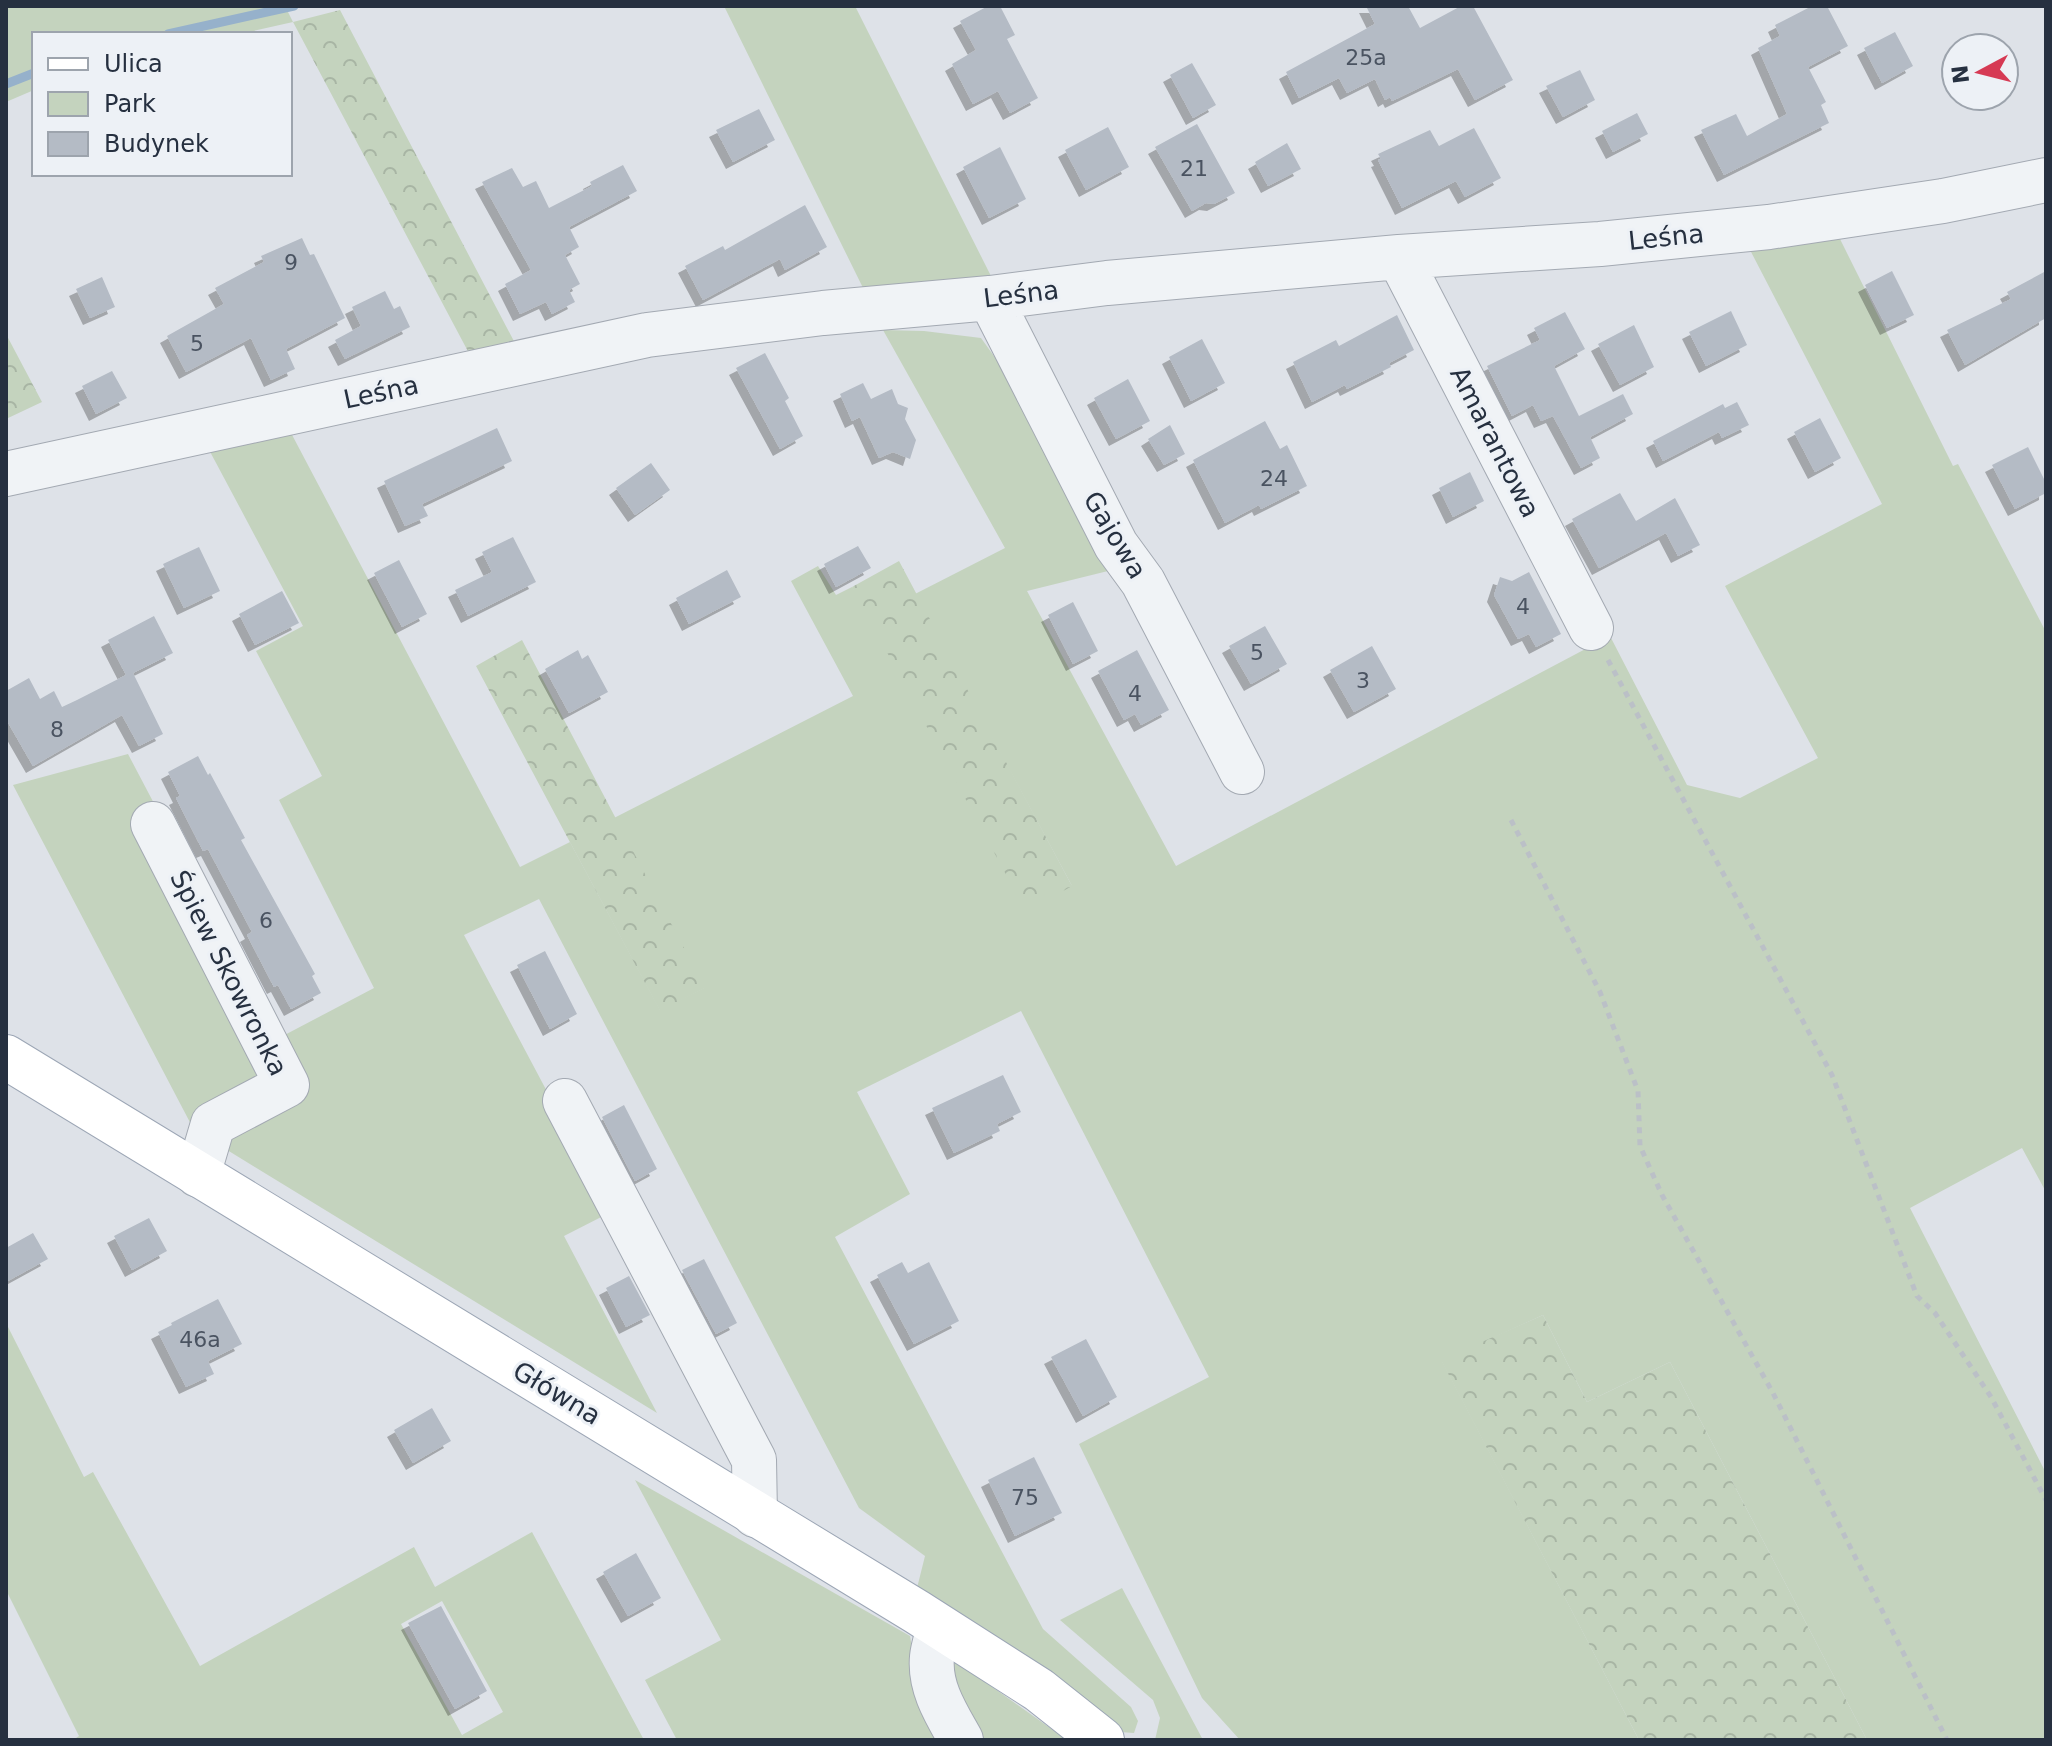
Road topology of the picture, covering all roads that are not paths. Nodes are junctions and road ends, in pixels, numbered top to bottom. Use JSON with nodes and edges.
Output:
{"nodes":[{"id":1,"x":2046,"y":180,"type":"edge"},
{"id":2,"x":1399,"y":257,"type":"junction"},
{"id":3,"x":990,"y":298,"type":"junction"},
{"id":4,"x":6,"y":474,"type":"edge"},
{"id":5,"x":1591,"y":628,"type":"road end"},
{"id":6,"x":1242,"y":772,"type":"dead end"},
{"id":7,"x":153,"y":824,"type":"dead end"},
{"id":8,"x":6,"y":1057,"type":"edge"},
{"id":9,"x":565,"y":1101,"type":"dead end"},
{"id":10,"x":198,"y":1175,"type":"junction"},
{"id":11,"x":755,"y":1515,"type":"junction"},
{"id":12,"x":939,"y":1627,"type":"junction"},
{"id":13,"x":961,"y":1740,"type":"edge"},
{"id":14,"x":1102,"y":1740,"type":"edge"}],
"edges":[{"from":1,"to":2,"type":"street","name":"Leśna"},
{"from":2,"to":3,"type":"street","name":"Leśna"},
{"from":2,"to":5,"type":"street","name":"Amarantowa"},
{"from":3,"to":4,"type":"street","name":"Leśna"},
{"from":3,"to":6,"type":"street","name":"Gajowa"},
{"from":7,"to":10,"type":"street","name":"Śpiew Skowronka"},
{"from":8,"to":10,"type":"main road","name":"Główna"},
{"from":9,"to":11,"type":"street"},
{"from":10,"to":11,"type":"main road","name":"Główna"},
{"from":11,"to":12,"type":"main road","name":"Główna"},
{"from":12,"to":13,"type":"street"},
{"from":12,"to":14,"type":"main road","name":"Główna"}]}
